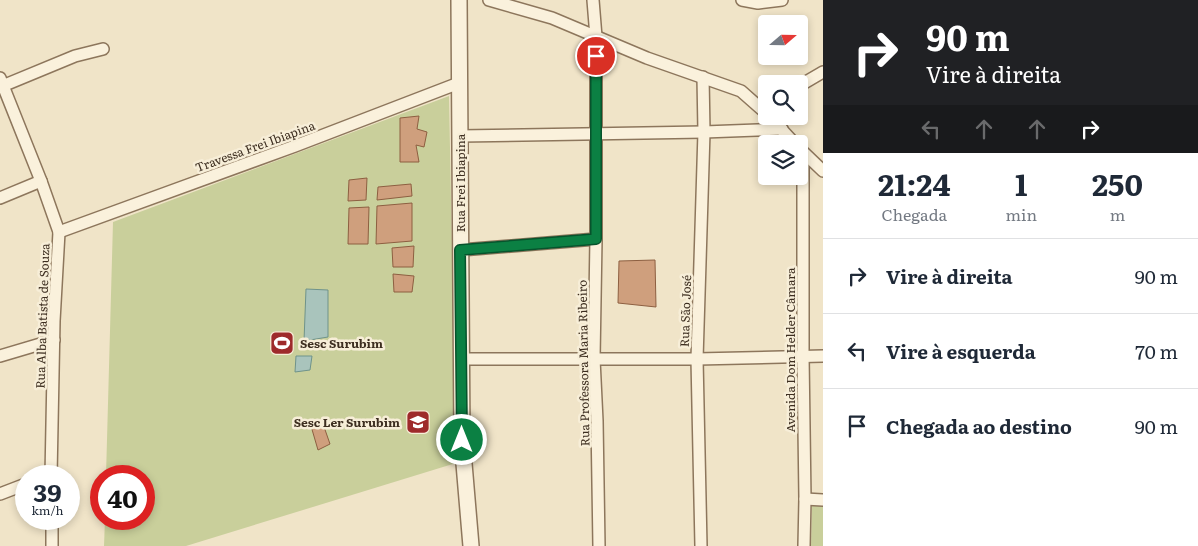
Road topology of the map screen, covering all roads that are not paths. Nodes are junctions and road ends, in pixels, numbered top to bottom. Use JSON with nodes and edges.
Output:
{"nodes":[{"id":1,"x":459,"y":0,"type":"edge"},
{"id":2,"x":489,"y":0,"type":"edge"},
{"id":3,"x":593,"y":0,"type":"edge"},
{"id":4,"x":742,"y":0,"type":"edge"},
{"id":5,"x":782,"y":0,"type":"edge"},
{"id":6,"x":596,"y":37,"type":"junction"},
{"id":7,"x":103,"y":49,"type":"dead end"},
{"id":8,"x":823,"y":72,"type":"edge"},
{"id":9,"x":703,"y":77,"type":"junction"},
{"id":10,"x":808,"y":81,"type":"edge"},
{"id":11,"x":460,"y":83,"type":"junction"},
{"id":12,"x":1,"y":84,"type":"edge"},
{"id":13,"x":758,"y":105,"type":"edge"},
{"id":14,"x":778,"y":125,"type":"edge"},
{"id":15,"x":782,"y":129,"type":"junction"},
{"id":16,"x":704,"y":132,"type":"junction"},
{"id":17,"x":596,"y":133,"type":"junction"},
{"id":18,"x":787,"y":135,"type":"edge"},
{"id":19,"x":460,"y":136,"type":"junction"},
{"id":20,"x":808,"y":157,"type":"edge"},
{"id":21,"x":823,"y":171,"type":"edge"},
{"id":22,"x":41,"y":181,"type":"junction"},
{"id":23,"x":801,"y":185,"type":"edge"},
{"id":24,"x":0,"y":198,"type":"edge"},
{"id":25,"x":59,"y":232,"type":"junction"},
{"id":26,"x":596,"y":239,"type":"junction"},
{"id":27,"x":460,"y":250,"type":"junction"},
{"id":28,"x":54,"y":340,"type":"junction"},
{"id":29,"x":0,"y":356,"type":"edge"},
{"id":30,"x":803,"y":356,"type":"junction"},
{"id":31,"x":823,"y":356,"type":"edge"},
{"id":32,"x":461,"y":358,"type":"junction"},
{"id":33,"x":594,"y":358,"type":"junction"},
{"id":34,"x":697,"y":358,"type":"junction"},
{"id":35,"x":51,"y":465,"type":"edge"},
{"id":36,"x":15,"y":488,"type":"edge"},
{"id":37,"x":0,"y":494,"type":"edge"},
{"id":38,"x":805,"y":500,"type":"junction"},
{"id":39,"x":823,"y":500,"type":"edge"},
{"id":40,"x":52,"y":530,"type":"edge"},
{"id":41,"x":52,"y":546,"type":"edge"},
{"id":42,"x":471,"y":546,"type":"edge"},
{"id":43,"x":599,"y":546,"type":"edge"},
{"id":44,"x":701,"y":546,"type":"edge"},
{"id":45,"x":804,"y":546,"type":"edge"}],
"edges":[{"from":1,"to":11,"type":"street","name":"Rua Frei Ibiapina"},
{"from":2,"to":6,"type":"street"},
{"from":3,"to":6,"type":"street","name":"Rua Professora Maria Ribeiro"},
{"from":4,"to":5,"type":"street"},
{"from":6,"to":9,"type":"street"},
{"from":6,"to":17,"type":"street","name":"Rua Professora Maria Ribeiro"},
{"from":7,"to":12,"type":"street"},
{"from":8,"to":10,"type":"street"},
{"from":9,"to":13,"type":"street"},
{"from":9,"to":16,"type":"street","name":"Rua São José"},
{"from":11,"to":19,"type":"street","name":"Rua Frei Ibiapina"},
{"from":11,"to":25,"type":"street","name":"Travessa Frei Ibiapina"},
{"from":12,"to":22,"type":"street","name":"Rua Alba Batista de Souza"},
{"from":14,"to":15,"type":"street"},
{"from":15,"to":16,"type":"street"},
{"from":15,"to":18,"type":"street"},
{"from":16,"to":17,"type":"street"},
{"from":16,"to":34,"type":"street","name":"Rua São José"},
{"from":17,"to":19,"type":"street"},
{"from":17,"to":26,"type":"street","name":"Rua Professora Maria Ribeiro"},
{"from":19,"to":27,"type":"street","name":"Rua Frei Ibiapina"},
{"from":20,"to":21,"type":"street"},
{"from":22,"to":24,"type":"street"},
{"from":22,"to":25,"type":"street","name":"Rua Alba Batista de Souza"},
{"from":23,"to":30,"type":"street","name":"Avenida Dom Helder Câmara"},
{"from":25,"to":28,"type":"street","name":"Rua Alba Batista de Souza"},
{"from":26,"to":27,"type":"street"},
{"from":26,"to":33,"type":"street","name":"Rua Professora Maria Ribeiro"},
{"from":27,"to":32,"type":"street","name":"Rua Frei Ibiapina"},
{"from":28,"to":29,"type":"street"},
{"from":28,"to":35,"type":"street","name":"Rua Alba Batista de Souza"},
{"from":30,"to":31,"type":"street"},
{"from":30,"to":34,"type":"street"},
{"from":30,"to":38,"type":"street","name":"Avenida Dom Helder Câmara"},
{"from":32,"to":33,"type":"street"},
{"from":32,"to":42,"type":"street","name":"Rua Frei Ibiapina"},
{"from":33,"to":34,"type":"street"},
{"from":33,"to":43,"type":"street","name":"Rua Professora Maria Ribeiro"},
{"from":34,"to":44,"type":"street","name":"Rua São José"},
{"from":36,"to":37,"type":"street"},
{"from":38,"to":39,"type":"street"},
{"from":38,"to":45,"type":"street","name":"Avenida Dom Helder Câmara"},
{"from":40,"to":41,"type":"street"}]}
